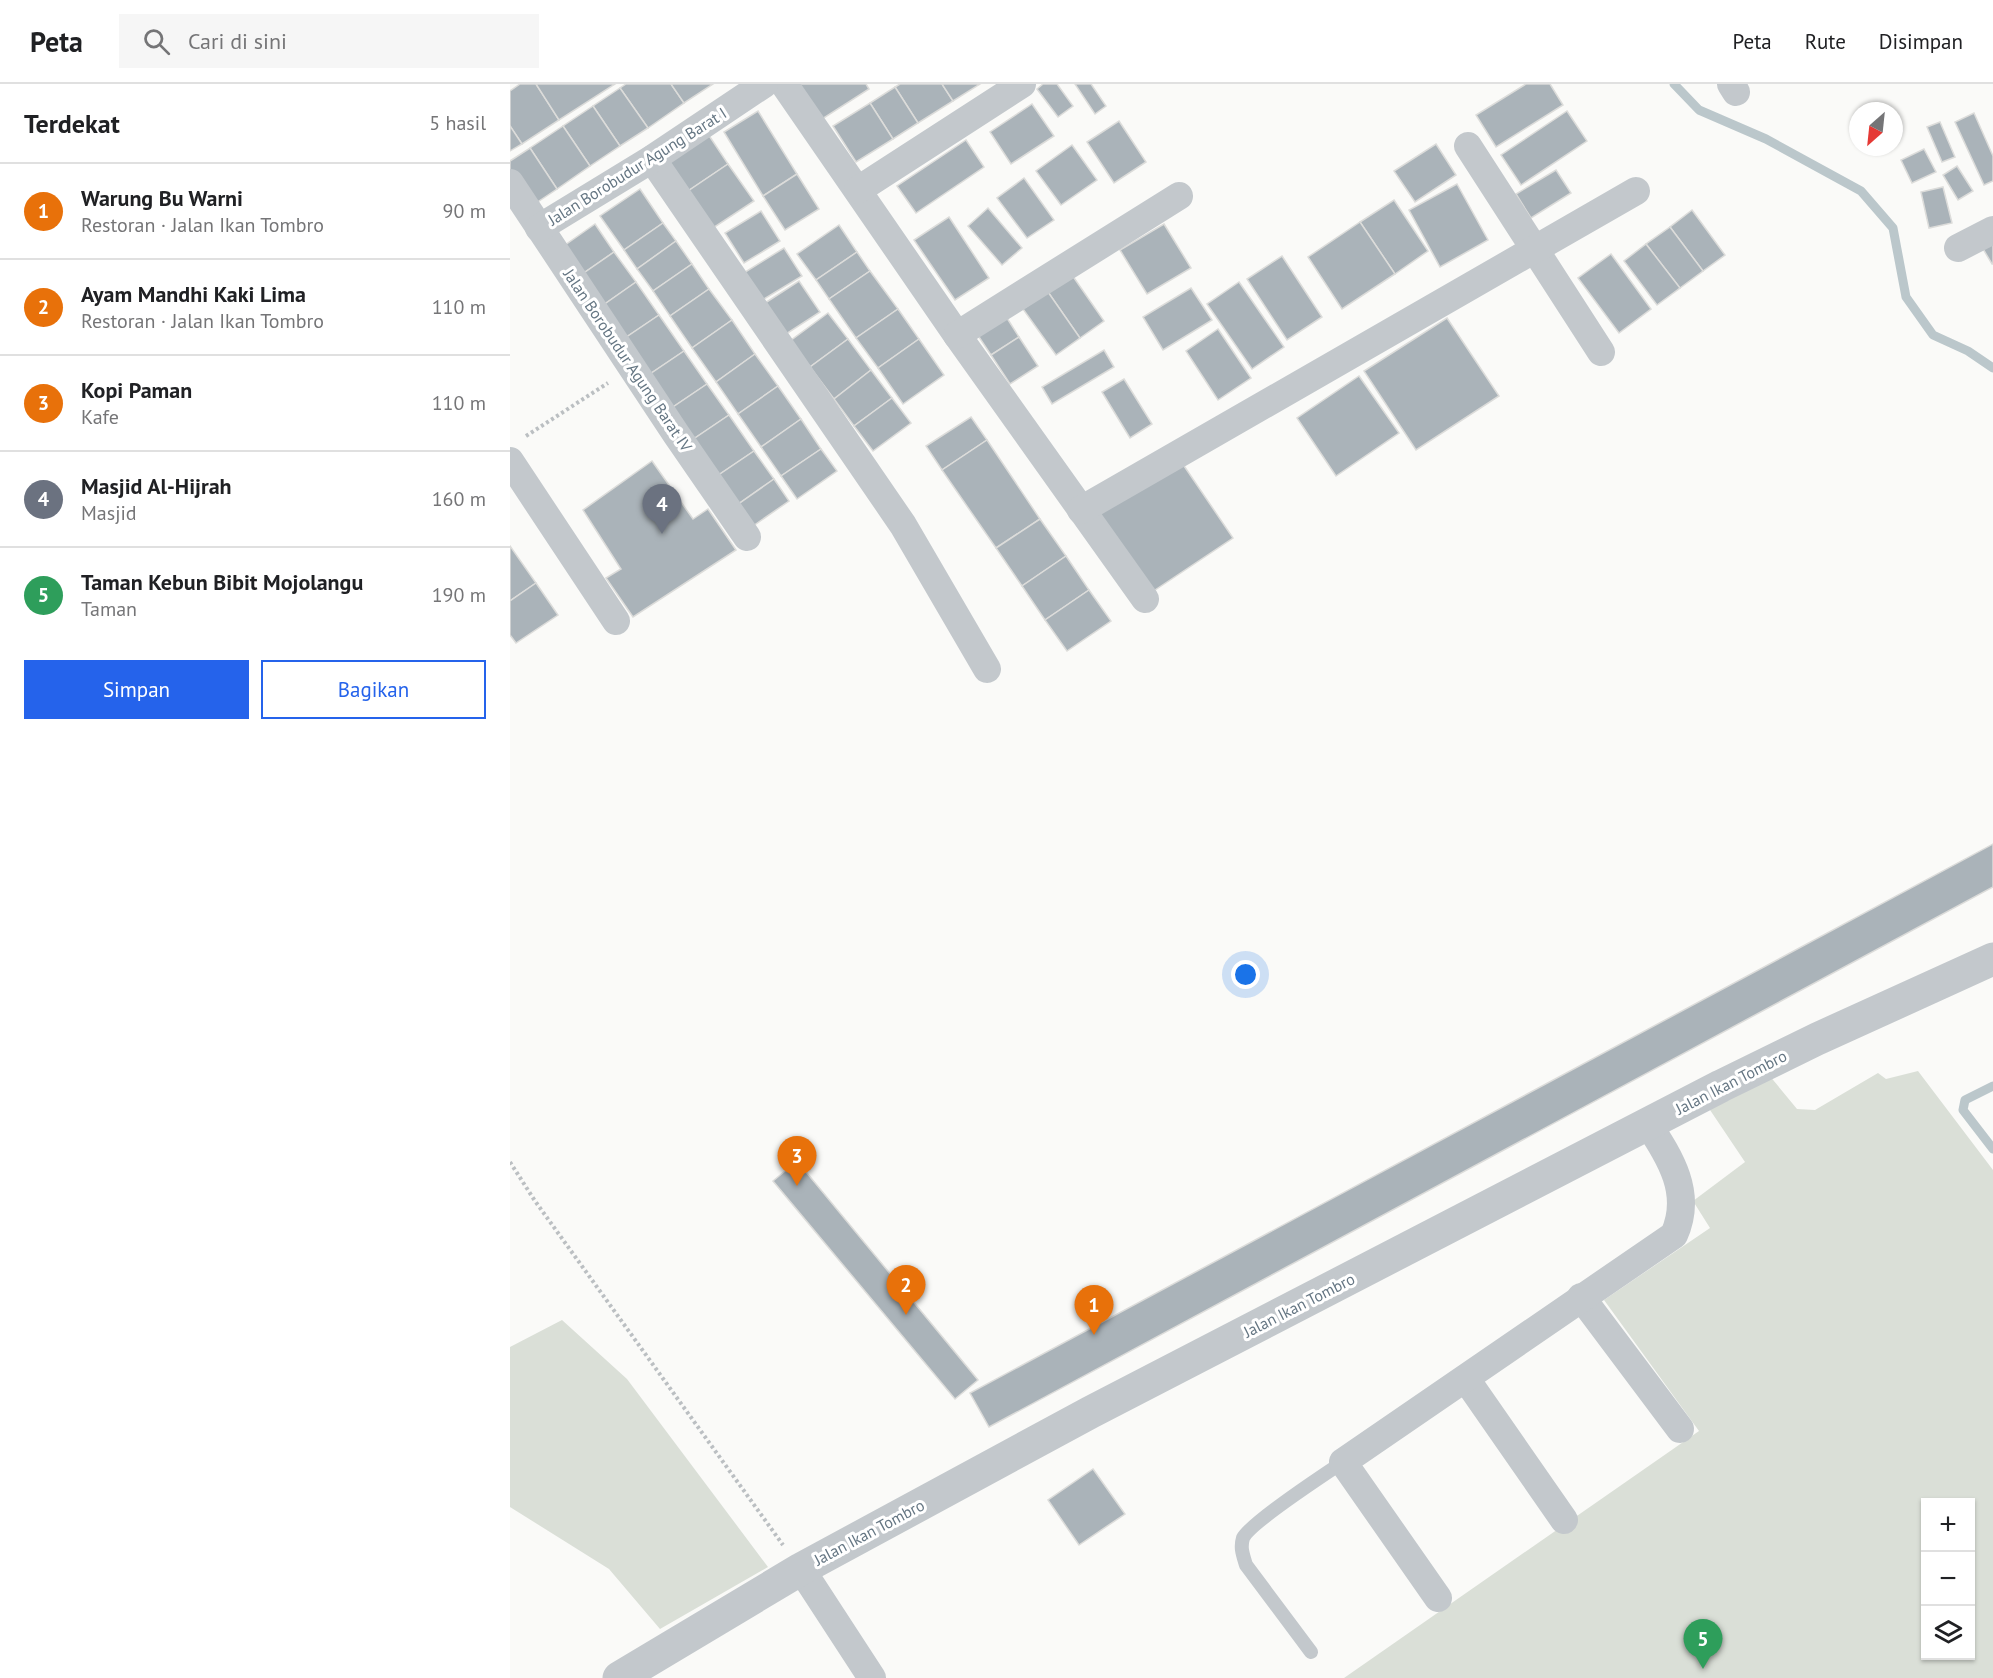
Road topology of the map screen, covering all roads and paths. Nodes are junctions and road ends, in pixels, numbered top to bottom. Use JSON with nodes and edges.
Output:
{"nodes":[{"id":1,"x":764,"y":84,"type":"edge"},
{"id":2,"x":784,"y":84,"type":"edge"},
{"id":3,"x":1022,"y":84,"type":"edge"},
{"id":4,"x":1468,"y":146,"type":"dead end"},
{"id":5,"x":652,"y":159,"type":"junction"},
{"id":6,"x":510,"y":183,"type":"edge"},
{"id":7,"x":858,"y":190,"type":"junction"},
{"id":8,"x":1636,"y":191,"type":"dead end"},
{"id":9,"x":1179,"y":196,"type":"dead end"},
{"id":10,"x":539,"y":228,"type":"junction"},
{"id":11,"x":1993,"y":230,"type":"edge"},
{"id":12,"x":1958,"y":248,"type":"dead end"},
{"id":13,"x":1534,"y":250,"type":"junction"},
{"id":14,"x":957,"y":335,"type":"junction"},
{"id":15,"x":1601,"y":352,"type":"dead end"},
{"id":16,"x":633,"y":367,"type":"junction"},
{"id":17,"x":515,"y":451,"type":"edge"},
{"id":18,"x":1081,"y":510,"type":"junction"},
{"id":19,"x":747,"y":537,"type":"dead end"},
{"id":20,"x":1144,"y":599,"type":"dead end"},
{"id":21,"x":616,"y":621,"type":"dead end"},
{"id":22,"x":987,"y":669,"type":"dead end"},
{"id":23,"x":1993,"y":959,"type":"edge"},
{"id":24,"x":1648,"y":1124,"type":"junction"},
{"id":25,"x":510,"y":1162,"type":"edge"},
{"id":26,"x":1581,"y":1297,"type":"junction"},
{"id":27,"x":1466,"y":1379,"type":"junction"},
{"id":28,"x":1680,"y":1429,"type":"dead end"},
{"id":29,"x":1343,"y":1462,"type":"junction"},
{"id":30,"x":1564,"y":1520,"type":"dead end"},
{"id":31,"x":801,"y":1569,"type":"junction"},
{"id":32,"x":1438,"y":1598,"type":"dead end"},
{"id":33,"x":1311,"y":1652,"type":"dead end"},
{"id":34,"x":619,"y":1678,"type":"edge"},
{"id":35,"x":872,"y":1678,"type":"edge"}],
"edges":[{"from":1,"to":5,"type":"street","name":"Jalan Borobudur Agung Barat I"},
{"from":2,"to":7,"type":"street"},
{"from":3,"to":7,"type":"street"},
{"from":4,"to":13,"type":"street"},
{"from":5,"to":10,"type":"street","name":"Jalan Borobudur Agung Barat I"},
{"from":5,"to":22,"type":"street"},
{"from":6,"to":10,"type":"street","name":"Jalan Borobudur Agung Barat IV"},
{"from":7,"to":14,"type":"street"},
{"from":8,"to":13,"type":"street"},
{"from":9,"to":14,"type":"street"},
{"from":10,"to":16,"type":"street","name":"Jalan Borobudur Agung Barat IV"},
{"from":11,"to":12,"type":"street"},
{"from":13,"to":15,"type":"street"},
{"from":13,"to":18,"type":"street"},
{"from":14,"to":18,"type":"street"},
{"from":16,"to":17,"type":"path"},
{"from":16,"to":19,"type":"street","name":"Jalan Borobudur Agung Barat IV"},
{"from":17,"to":21,"type":"street"},
{"from":18,"to":20,"type":"street"},
{"from":23,"to":24,"type":"street","name":"Jalan Ikan Tombro"},
{"from":24,"to":26,"type":"street"},
{"from":24,"to":31,"type":"street","name":"Jalan Ikan Tombro"},
{"from":25,"to":31,"type":"path"},
{"from":26,"to":27,"type":"street"},
{"from":26,"to":28,"type":"street"},
{"from":27,"to":29,"type":"street"},
{"from":27,"to":30,"type":"street"},
{"from":29,"to":32,"type":"street"},
{"from":29,"to":33,"type":"lane"},
{"from":31,"to":34,"type":"street","name":"Jalan Ikan Tombro"},
{"from":31,"to":35,"type":"street"}]}
